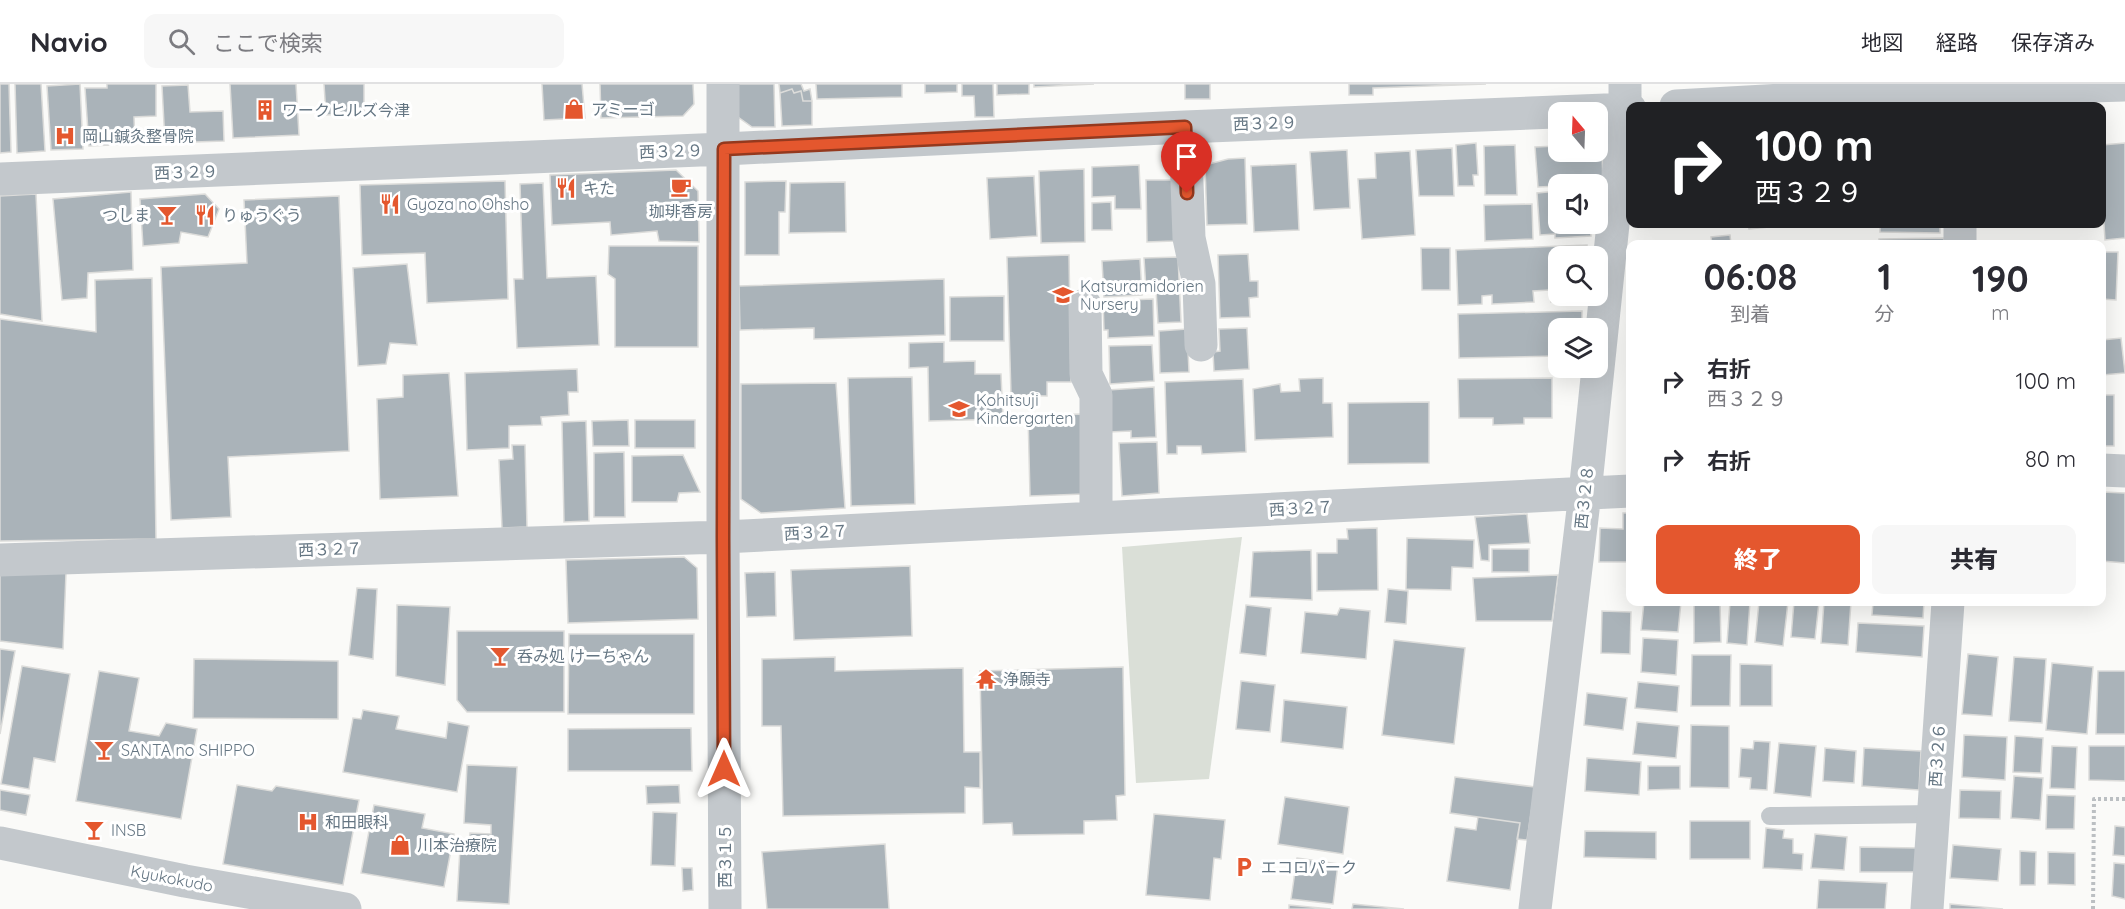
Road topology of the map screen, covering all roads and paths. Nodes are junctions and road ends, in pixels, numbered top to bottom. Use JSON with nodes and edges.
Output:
{"nodes":[{"id":1,"x":723,"y":84,"type":"edge"},
{"id":2,"x":2125,"y":85,"type":"edge"},
{"id":3,"x":1960,"y":98,"type":"edge"},
{"id":4,"x":1627,"y":101,"type":"edge"},
{"id":5,"x":1818,"y":102,"type":"edge"},
{"id":6,"x":1626,"y":110,"type":"edge"},
{"id":7,"x":1185,"y":127,"type":"junction"},
{"id":8,"x":724,"y":149,"type":"junction"},
{"id":9,"x":0,"y":179,"type":"edge"},
{"id":10,"x":1085,"y":305,"type":"dead end"},
{"id":11,"x":1201,"y":345,"type":"dead end"},
{"id":12,"x":2106,"y":470,"type":"edge"},
{"id":13,"x":2125,"y":471,"type":"edge"},
{"id":14,"x":1626,"y":492,"type":"edge"},
{"id":15,"x":1585,"y":493,"type":"junction"},
{"id":16,"x":1096,"y":518,"type":"junction"},
{"id":17,"x":723,"y":537,"type":"junction"},
{"id":18,"x":0,"y":560,"type":"edge"},
{"id":19,"x":1948,"y":606,"type":"edge"},
{"id":20,"x":2125,"y":799,"type":"edge"},
{"id":21,"x":1934,"y":814,"type":"junction"},
{"id":22,"x":1770,"y":816,"type":"dead end"},
{"id":23,"x":0,"y":843,"type":"edge"},
{"id":24,"x":345,"y":909,"type":"edge"},
{"id":25,"x":725,"y":909,"type":"edge"},
{"id":26,"x":1535,"y":909,"type":"edge"},
{"id":27,"x":1927,"y":909,"type":"edge"},
{"id":28,"x":2093,"y":909,"type":"edge"}],
"edges":[{"from":1,"to":8,"type":"street","name":"西３１５"},
{"from":2,"to":3,"type":"street"},
{"from":3,"to":5,"type":"street"},
{"from":4,"to":7,"type":"street","name":"西３２９"},
{"from":6,"to":15,"type":"street","name":"西３２８"},
{"from":7,"to":8,"type":"street","name":"西３２９"},
{"from":7,"to":11,"type":"street"},
{"from":8,"to":9,"type":"street","name":"西３２９"},
{"from":8,"to":17,"type":"street","name":"西３１５"},
{"from":10,"to":16,"type":"street"},
{"from":12,"to":13,"type":"street"},
{"from":14,"to":15,"type":"street","name":"西３２７"},
{"from":15,"to":16,"type":"street","name":"西３２７"},
{"from":15,"to":26,"type":"street","name":"西３２８"},
{"from":16,"to":17,"type":"street","name":"西３２７"},
{"from":17,"to":18,"type":"street","name":"西３２７"},
{"from":17,"to":25,"type":"street","name":"西３１５"},
{"from":19,"to":21,"type":"street","name":"西３２６"},
{"from":20,"to":28,"type":"path"},
{"from":21,"to":22,"type":"lane"},
{"from":21,"to":27,"type":"street","name":"西３２６"},
{"from":23,"to":24,"type":"street","name":"Kyukokudo"}]}
